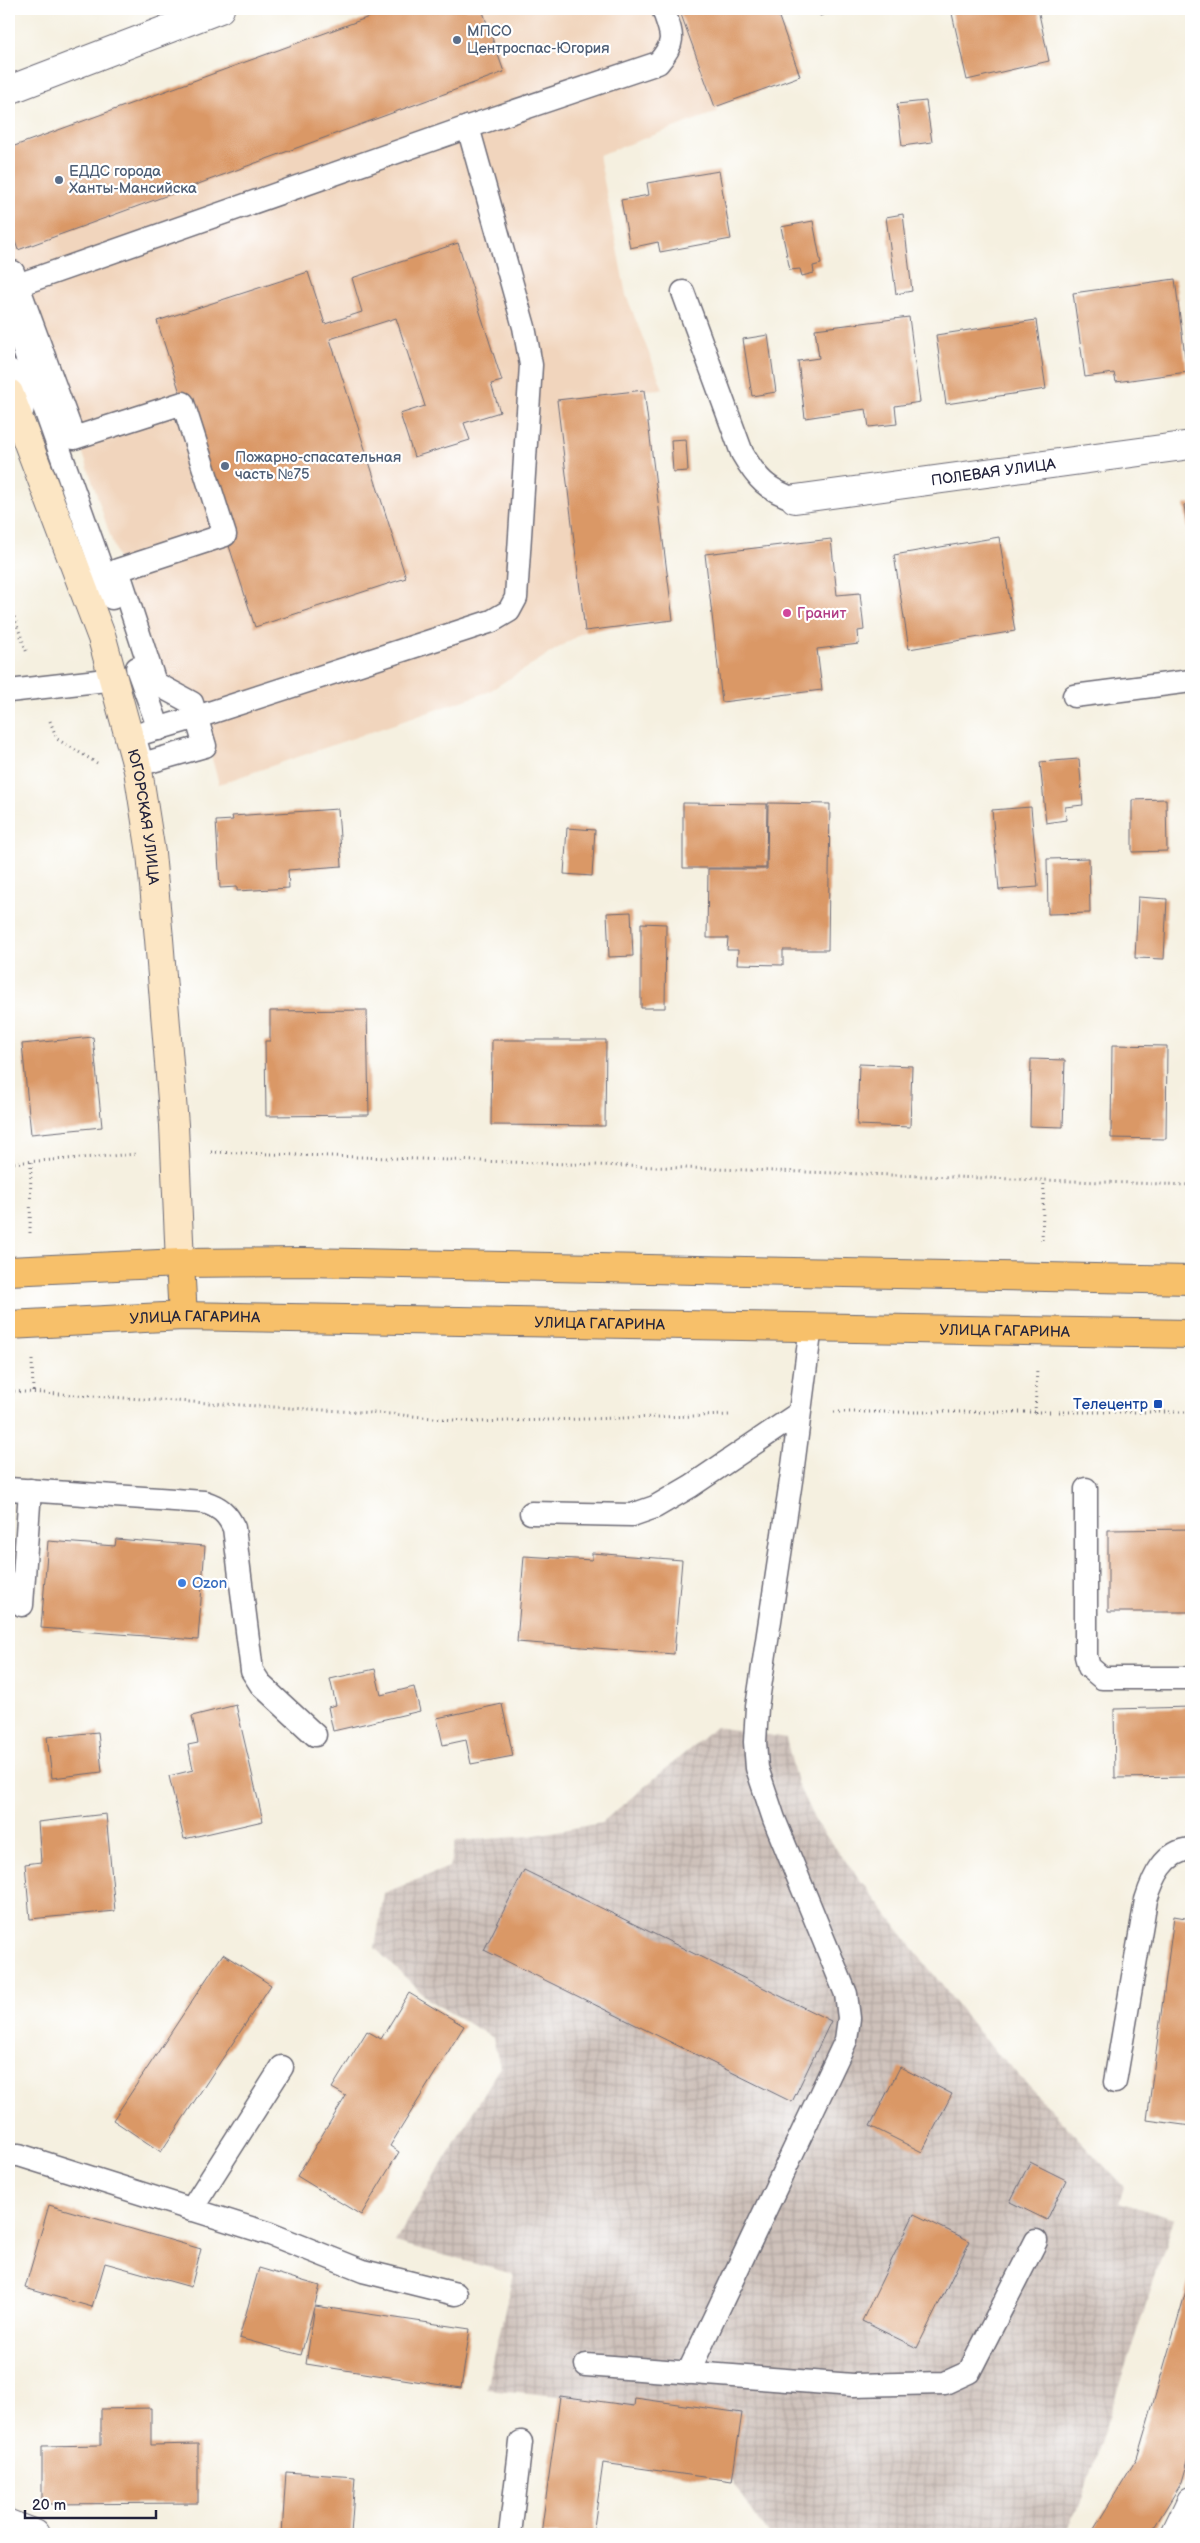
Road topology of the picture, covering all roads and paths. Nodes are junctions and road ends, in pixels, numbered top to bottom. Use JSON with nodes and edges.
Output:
{"nodes":[{"id":1,"x":663,"y":9,"type":"edge"},
{"id":2,"x":205,"y":12,"type":"edge"},
{"id":3,"x":9,"y":90,"type":"edge"},
{"id":4,"x":468,"y":127,"type":"junction"},
{"id":5,"x":12,"y":282,"type":"edge"},
{"id":6,"x":683,"y":292,"type":"dead end"},
{"id":7,"x":9,"y":308,"type":"edge"},
{"id":8,"x":9,"y":370,"type":"edge"},
{"id":9,"x":9,"y":393,"type":"edge"},
{"id":10,"x":1191,"y":445,"type":"edge"},
{"id":11,"x":795,"y":499,"type":"joint"},
{"id":12,"x":9,"y":603,"type":"edge"},
{"id":13,"x":115,"y":679,"type":"junction"},
{"id":14,"x":1191,"y":681,"type":"edge"},
{"id":15,"x":39,"y":688,"type":"junction"},
{"id":16,"x":9,"y":691,"type":"edge"},
{"id":17,"x":1074,"y":696,"type":"dead end"},
{"id":18,"x":197,"y":718,"type":"junction"},
{"id":19,"x":159,"y":729,"type":"junction"},
{"id":20,"x":132,"y":736,"type":"junction"},
{"id":21,"x":102,"y":766,"type":"dead end"},
{"id":22,"x":175,"y":1154,"type":"junction"},
{"id":23,"x":9,"y":1163,"type":"edge"},
{"id":24,"x":1191,"y":1185,"type":"edge"},
{"id":25,"x":180,"y":1263,"type":"junction"},
{"id":26,"x":9,"y":1271,"type":"edge"},
{"id":27,"x":1191,"y":1280,"type":"edge"},
{"id":28,"x":183,"y":1316,"type":"junction"},
{"id":29,"x":9,"y":1325,"type":"edge"},
{"id":30,"x":811,"y":1326,"type":"junction"},
{"id":31,"x":1191,"y":1334,"type":"edge"},
{"id":32,"x":9,"y":1391,"type":"edge"},
{"id":33,"x":1191,"y":1412,"type":"edge"},
{"id":34,"x":799,"y":1413,"type":"junction"},
{"id":35,"x":732,"y":1415,"type":"dead end"},
{"id":36,"x":19,"y":1489,"type":"edge"},
{"id":37,"x":1086,"y":1489,"type":"dead end"},
{"id":38,"x":531,"y":1513,"type":"dead end"},
{"id":39,"x":22,"y":1605,"type":"dead end"},
{"id":40,"x":1191,"y":1678,"type":"edge"},
{"id":41,"x":315,"y":1735,"type":"dead end"},
{"id":42,"x":1191,"y":1849,"type":"edge"},
{"id":43,"x":282,"y":2067,"type":"dead end"},
{"id":44,"x":1116,"y":2082,"type":"dead end"},
{"id":45,"x":9,"y":2155,"type":"edge"},
{"id":46,"x":191,"y":2210,"type":"junction"},
{"id":47,"x":1036,"y":2241,"type":"dead end"},
{"id":48,"x":456,"y":2294,"type":"dead end"},
{"id":49,"x":586,"y":2365,"type":"dead end"},
{"id":50,"x":688,"y":2374,"type":"junction"},
{"id":51,"x":521,"y":2442,"type":"dead end"},
{"id":52,"x":1191,"y":2501,"type":"edge"},
{"id":53,"x":9,"y":2524,"type":"edge"},
{"id":54,"x":35,"y":2534,"type":"edge"},
{"id":55,"x":510,"y":2534,"type":"edge"},
{"id":56,"x":1175,"y":2534,"type":"edge"}],
"edges":[{"from":1,"to":4,"type":"lane"},
{"from":2,"to":3,"type":"street"},
{"from":4,"to":5,"type":"lane"},
{"from":4,"to":18,"type":"lane"},
{"from":5,"to":18,"type":"lane"},
{"from":6,"to":11,"type":"lane"},
{"from":7,"to":19,"type":"lane"},
{"from":8,"to":20,"type":"lane"},
{"from":9,"to":13,"type":"street","name":"ЮГОРСКАЯ УЛИЦА"},
{"from":10,"to":11,"type":"street","name":"ПОЛЕВАЯ УЛИЦА"},
{"from":12,"to":15,"type":"path"},
{"from":13,"to":15,"type":"lane"},
{"from":13,"to":20,"type":"street","name":"ЮГОРСКАЯ УЛИЦА"},
{"from":14,"to":17,"type":"lane"},
{"from":15,"to":16,"type":"lane"},
{"from":15,"to":21,"type":"path"},
{"from":18,"to":19,"type":"lane"},
{"from":18,"to":20,"type":"lane"},
{"from":19,"to":20,"type":"lane"},
{"from":20,"to":22,"type":"street","name":"ЮГОРСКАЯ УЛИЦА"},
{"from":22,"to":23,"type":"path"},
{"from":22,"to":24,"type":"path"},
{"from":22,"to":25,"type":"street","name":"ЮГОРСКАЯ УЛИЦА"},
{"from":25,"to":26,"type":"main road"},
{"from":25,"to":27,"type":"main road"},
{"from":25,"to":28,"type":"main road"},
{"from":28,"to":29,"type":"main road","name":"УЛИЦА ГАГАРИНА"},
{"from":28,"to":30,"type":"main road","name":"УЛИЦА ГАГАРИНА"},
{"from":30,"to":31,"type":"main road","name":"УЛИЦА ГАГАРИНА"},
{"from":30,"to":34,"type":"lane"},
{"from":32,"to":35,"type":"path"},
{"from":33,"to":34,"type":"path"},
{"from":34,"to":38,"type":"lane"},
{"from":34,"to":50,"type":"lane"},
{"from":36,"to":39,"type":"lane"},
{"from":36,"to":41,"type":"lane"},
{"from":37,"to":40,"type":"lane"},
{"from":42,"to":44,"type":"lane"},
{"from":43,"to":46,"type":"lane"},
{"from":45,"to":46,"type":"lane"},
{"from":46,"to":48,"type":"lane"},
{"from":47,"to":50,"type":"lane"},
{"from":49,"to":50,"type":"lane"},
{"from":51,"to":55,"type":"lane"},
{"from":52,"to":56,"type":"street"},
{"from":53,"to":54,"type":"street"}]}
